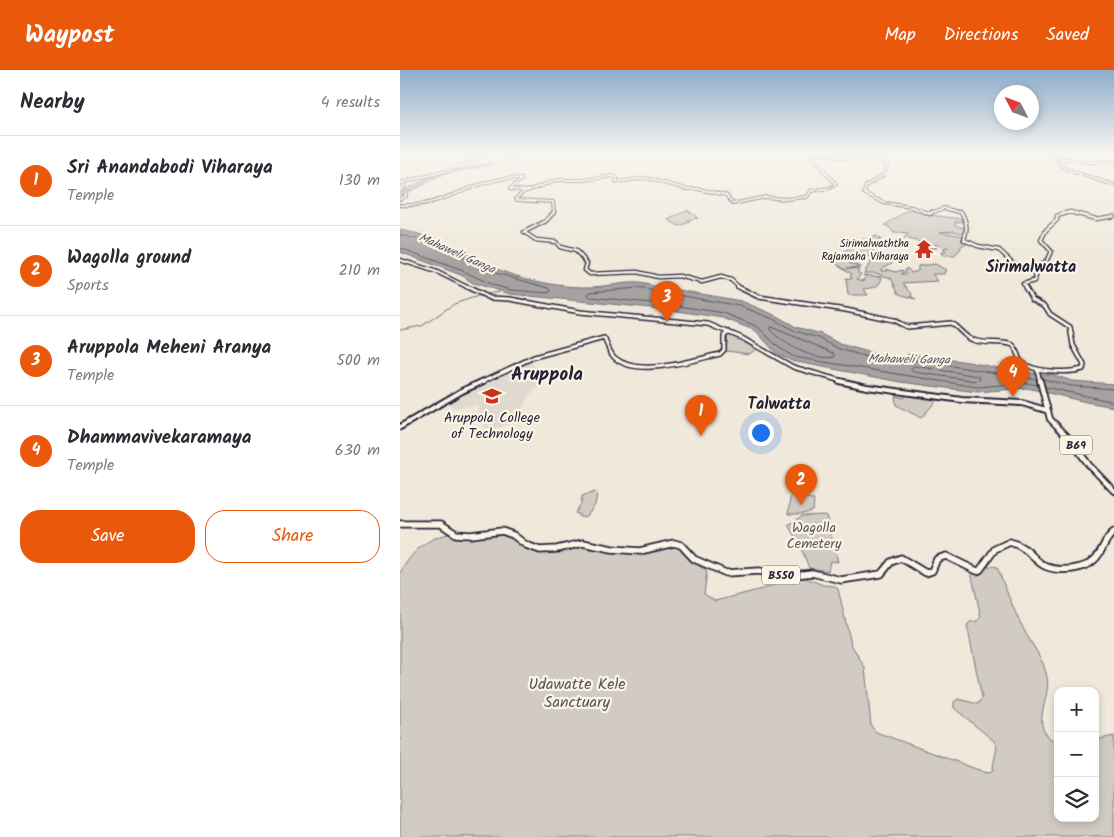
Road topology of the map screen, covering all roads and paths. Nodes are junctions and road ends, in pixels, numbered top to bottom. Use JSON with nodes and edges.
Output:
{"nodes":[{"id":1,"x":404,"y":190,"type":"edge"},
{"id":2,"x":468,"y":190,"type":"edge"},
{"id":3,"x":516,"y":190,"type":"edge"},
{"id":4,"x":534,"y":190,"type":"edge"},
{"id":5,"x":702,"y":190,"type":"edge"},
{"id":6,"x":818,"y":190,"type":"edge"},
{"id":7,"x":865,"y":190,"type":"edge"},
{"id":8,"x":524,"y":192,"type":"junction"},
{"id":9,"x":400,"y":199,"type":"edge"},
{"id":10,"x":400,"y":205,"type":"edge"},
{"id":11,"x":1114,"y":216,"type":"edge"},
{"id":12,"x":400,"y":260,"type":"edge"},
{"id":13,"x":1034,"y":272,"type":"junction"},
{"id":14,"x":729,"y":332,"type":"junction"},
{"id":15,"x":1037,"y":370,"type":"junction"},
{"id":16,"x":1046,"y":410,"type":"junction"},
{"id":17,"x":400,"y":427,"type":"edge"},
{"id":18,"x":1114,"y":491,"type":"edge"},
{"id":19,"x":400,"y":524,"type":"edge"},
{"id":20,"x":1114,"y":532,"type":"edge"}],
"edges":[{"from":1,"to":9,"type":"street"},
{"from":2,"to":10,"type":"street"},
{"from":3,"to":8,"type":"street"},
{"from":4,"to":8,"type":"street"},
{"from":5,"to":6,"type":"street"},
{"from":7,"to":13,"type":"street"},
{"from":8,"to":15,"type":"street"},
{"from":11,"to":13,"type":"street"},
{"from":12,"to":14,"type":"street"},
{"from":13,"to":15,"type":"street"},
{"from":14,"to":16,"type":"street"},
{"from":14,"to":17,"type":"street"},
{"from":15,"to":16,"type":"main road","number":"B69"},
{"from":16,"to":18,"type":"main road","number":"B69"},
{"from":19,"to":20,"type":"main road","number":"B550"}]}
